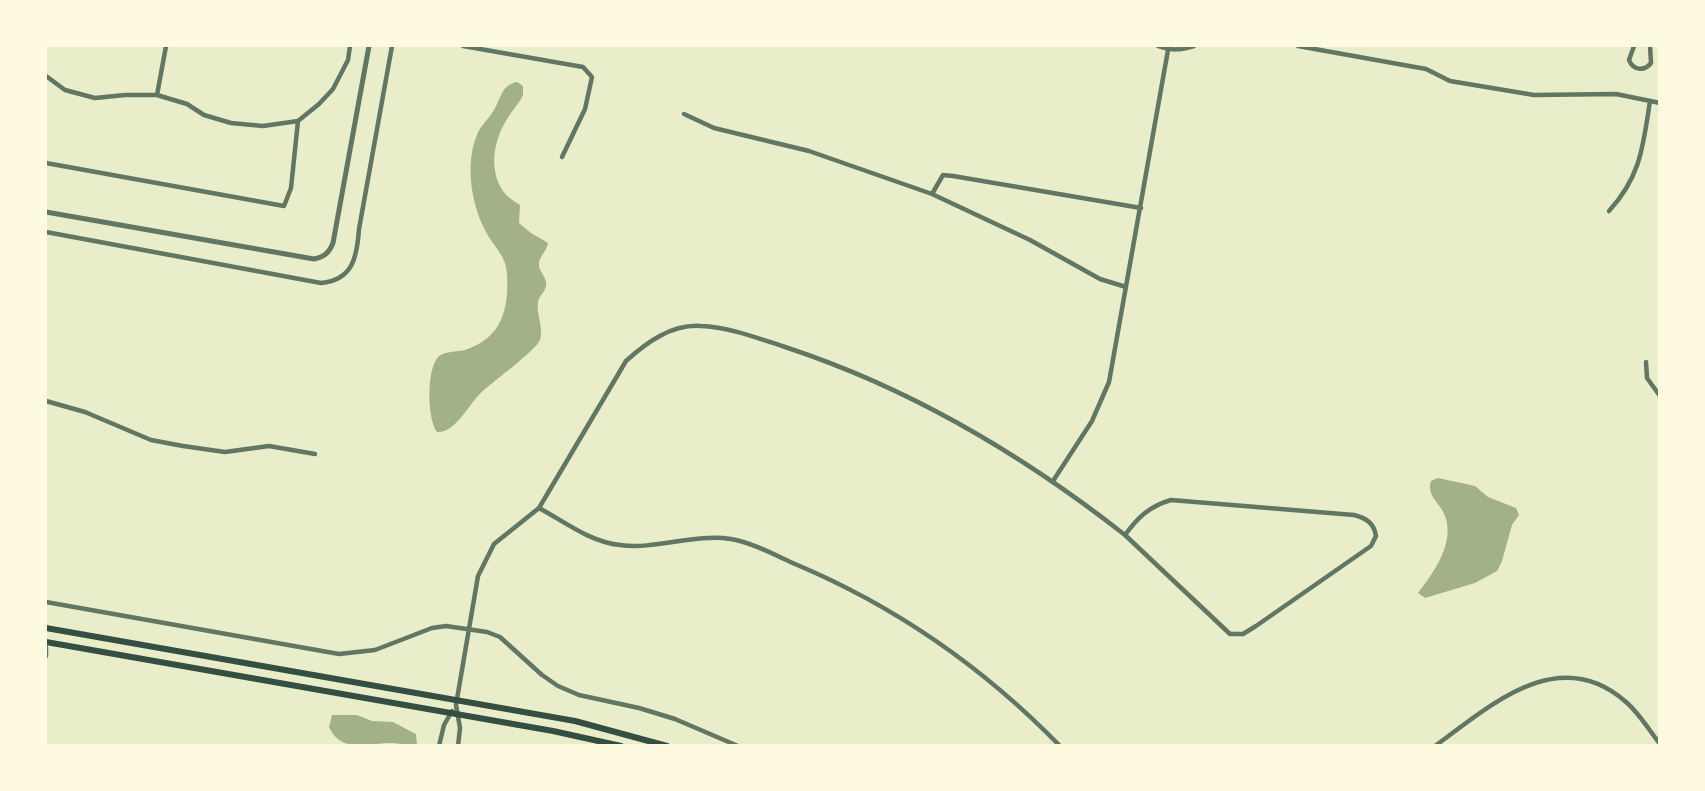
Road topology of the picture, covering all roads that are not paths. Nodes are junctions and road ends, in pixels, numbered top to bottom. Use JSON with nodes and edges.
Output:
{"nodes":[{"id":1,"x":166,"y":46,"type":"edge"},
{"id":2,"x":350,"y":46,"type":"edge"},
{"id":3,"x":369,"y":46,"type":"edge"},
{"id":4,"x":392,"y":46,"type":"edge"},
{"id":5,"x":463,"y":46,"type":"edge"},
{"id":6,"x":1158,"y":46,"type":"edge"},
{"id":7,"x":1194,"y":46,"type":"edge"},
{"id":8,"x":1298,"y":46,"type":"edge"},
{"id":9,"x":1634,"y":46,"type":"edge"},
{"id":10,"x":1650,"y":46,"type":"edge"},
{"id":11,"x":1168,"y":50,"type":"junction"},
{"id":12,"x":46,"y":76,"type":"edge"},
{"id":13,"x":157,"y":96,"type":"junction"},
{"id":14,"x":1650,"y":101,"type":"junction"},
{"id":15,"x":1660,"y":103,"type":"edge"},
{"id":16,"x":684,"y":114,"type":"dead end"},
{"id":17,"x":299,"y":121,"type":"junction"},
{"id":18,"x":562,"y":157,"type":"dead end"},
{"id":19,"x":46,"y":163,"type":"edge"},
{"id":20,"x":932,"y":194,"type":"junction"},
{"id":21,"x":1140,"y":208,"type":"junction"},
{"id":22,"x":1609,"y":211,"type":"dead end"},
{"id":23,"x":46,"y":212,"type":"edge"},
{"id":24,"x":46,"y":232,"type":"edge"},
{"id":25,"x":1126,"y":287,"type":"junction"},
{"id":26,"x":1646,"y":362,"type":"dead end"},
{"id":27,"x":1660,"y":396,"type":"edge"},
{"id":28,"x":46,"y":401,"type":"edge"},
{"id":29,"x":315,"y":454,"type":"dead end"},
{"id":30,"x":1053,"y":481,"type":"junction"},
{"id":31,"x":539,"y":508,"type":"junction"},
{"id":32,"x":1125,"y":535,"type":"junction"},
{"id":33,"x":46,"y":601,"type":"edge"},
{"id":34,"x":46,"y":628,"type":"edge"},
{"id":35,"x":470,"y":629,"type":"junction"},
{"id":36,"x":46,"y":644,"type":"edge"},
{"id":37,"x":46,"y":656,"type":"edge"},
{"id":38,"x":457,"y":702,"type":"junction"},
{"id":39,"x":454,"y":715,"type":"junction"},
{"id":40,"x":1660,"y":744,"type":"edge"},
{"id":41,"x":439,"y":746,"type":"edge"},
{"id":42,"x":458,"y":746,"type":"edge"},
{"id":43,"x":621,"y":746,"type":"edge"},
{"id":44,"x":667,"y":746,"type":"edge"},
{"id":45,"x":738,"y":746,"type":"edge"},
{"id":46,"x":1060,"y":746,"type":"edge"},
{"id":47,"x":1435,"y":746,"type":"edge"}],
"edges":[{"from":1,"to":13,"type":"street"},
{"from":2,"to":17,"type":"street"},
{"from":3,"to":23,"type":"street"},
{"from":4,"to":24,"type":"street"},
{"from":5,"to":18,"type":"street"},
{"from":6,"to":11,"type":"street"},
{"from":7,"to":11,"type":"street"},
{"from":8,"to":14,"type":"street"},
{"from":9,"to":10,"type":"street"},
{"from":11,"to":21,"type":"street"},
{"from":12,"to":13,"type":"street"},
{"from":13,"to":17,"type":"street"},
{"from":14,"to":15,"type":"street"},
{"from":14,"to":22,"type":"street"},
{"from":16,"to":20,"type":"street"},
{"from":17,"to":19,"type":"street"},
{"from":20,"to":21,"type":"street"},
{"from":20,"to":25,"type":"street"},
{"from":21,"to":25,"type":"street"},
{"from":25,"to":30,"type":"street"},
{"from":26,"to":27,"type":"street"},
{"from":28,"to":29,"type":"street"},
{"from":30,"to":31,"type":"street"},
{"from":30,"to":32,"type":"street"},
{"from":31,"to":35,"type":"street"},
{"from":31,"to":46,"type":"street"},
{"from":32,"to":32,"type":"street"},
{"from":33,"to":35,"type":"street"},
{"from":34,"to":38,"type":"main road"},
{"from":35,"to":38,"type":"street"},
{"from":35,"to":45,"type":"street"},
{"from":36,"to":37,"type":"street"},
{"from":36,"to":39,"type":"main road"},
{"from":38,"to":39,"type":"street"},
{"from":38,"to":44,"type":"main road"},
{"from":39,"to":41,"type":"street"},
{"from":39,"to":42,"type":"street"},
{"from":39,"to":43,"type":"main road"},
{"from":40,"to":47,"type":"street"}]}
